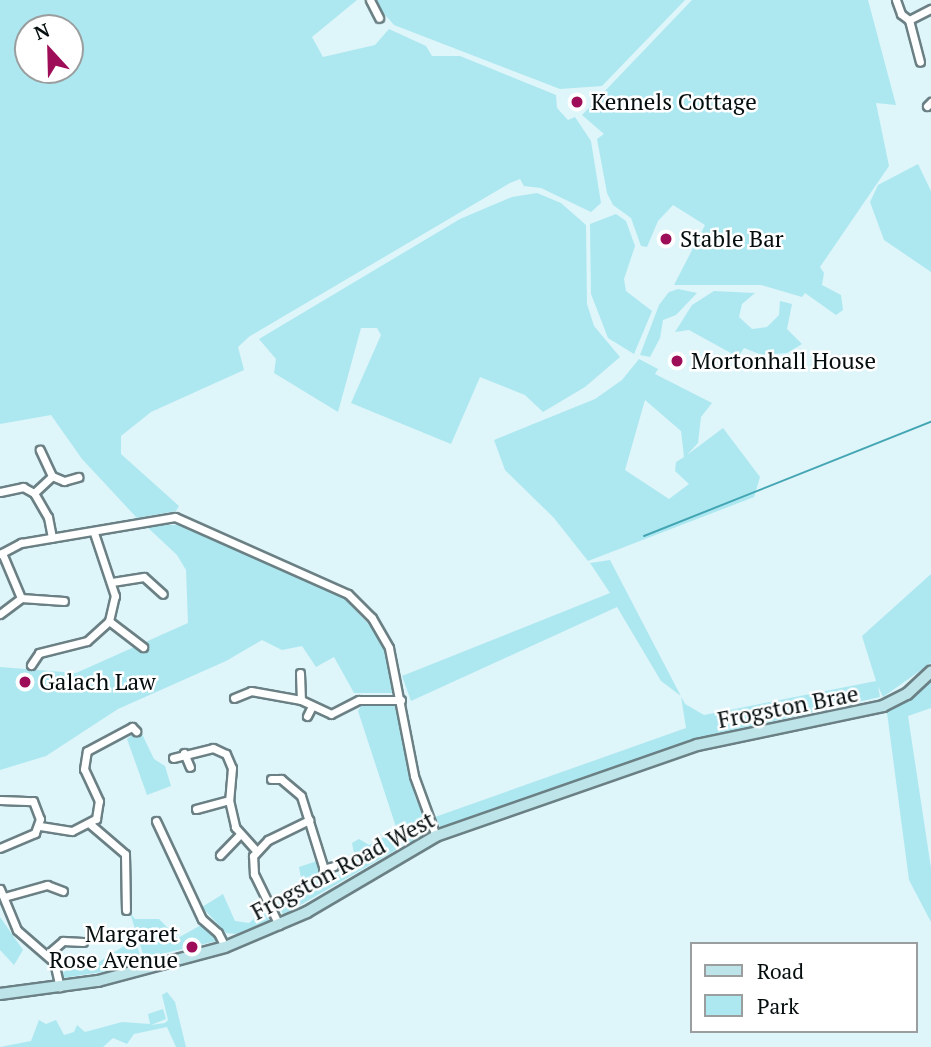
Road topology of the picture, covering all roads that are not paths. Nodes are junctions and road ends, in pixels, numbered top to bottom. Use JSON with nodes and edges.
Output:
{"nodes":[{"id":1,"x":370,"y":0,"type":"edge"},
{"id":2,"x":896,"y":0,"type":"edge"},
{"id":3,"x":931,"y":9,"type":"edge"},
{"id":4,"x":379,"y":18,"type":"dead end"},
{"id":5,"x":909,"y":20,"type":"junction"},
{"id":6,"x":920,"y":62,"type":"dead end"},
{"id":7,"x":40,"y":450,"type":"dead end"},
{"id":8,"x":52,"y":477,"type":"junction"},
{"id":9,"x":78,"y":477,"type":"dead end"},
{"id":10,"x":0,"y":492,"type":"edge"},
{"id":11,"x":34,"y":493,"type":"junction"},
{"id":12,"x":94,"y":533,"type":"junction"},
{"id":13,"x":52,"y":538,"type":"junction"},
{"id":14,"x":1,"y":553,"type":"edge"},
{"id":15,"x":112,"y":582,"type":"junction"},
{"id":16,"x":163,"y":594,"type":"dead end"},
{"id":17,"x":21,"y":598,"type":"junction"},
{"id":18,"x":64,"y":601,"type":"dead end"},
{"id":19,"x":0,"y":614,"type":"edge"},
{"id":20,"x":109,"y":621,"type":"junction"},
{"id":21,"x":143,"y":647,"type":"dead end"},
{"id":22,"x":31,"y":665,"type":"dead end"},
{"id":23,"x":931,"y":672,"type":"edge"},
{"id":24,"x":300,"y":673,"type":"dead end"},
{"id":25,"x":233,"y":698,"type":"dead end"},
{"id":26,"x":301,"y":700,"type":"junction"},
{"id":27,"x":401,"y":700,"type":"junction"},
{"id":28,"x":312,"y":706,"type":"junction"},
{"id":29,"x":307,"y":716,"type":"dead end"},
{"id":30,"x":136,"y":731,"type":"dead end"},
{"id":31,"x":697,"y":745,"type":"joint"},
{"id":32,"x":184,"y":753,"type":"junction"},
{"id":33,"x":173,"y":758,"type":"dead end"},
{"id":34,"x":190,"y":767,"type":"dead end"},
{"id":35,"x":282,"y":770,"type":"dead end"},
{"id":36,"x":271,"y":779,"type":"dead end"},
{"id":37,"x":281,"y":779,"type":"junction"},
{"id":38,"x":0,"y":800,"type":"edge"},
{"id":39,"x":229,"y":800,"type":"junction"},
{"id":40,"x":201,"y":809,"type":"dead end"},
{"id":41,"x":309,"y":820,"type":"junction"},
{"id":42,"x":156,"y":821,"type":"dead end"},
{"id":43,"x":90,"y":824,"type":"junction"},
{"id":44,"x":40,"y":826,"type":"junction"},
{"id":45,"x":239,"y":835,"type":"junction"},
{"id":46,"x":436,"y":836,"type":"junction"},
{"id":47,"x":0,"y":848,"type":"edge"},
{"id":48,"x":255,"y":849,"type":"junction"},
{"id":49,"x":220,"y":855,"type":"dead end"},
{"id":50,"x":334,"y":866,"type":"dead end"},
{"id":51,"x":0,"y":889,"type":"edge"},
{"id":52,"x":63,"y":891,"type":"dead end"},
{"id":53,"x":4,"y":897,"type":"junction"},
{"id":54,"x":126,"y":909,"type":"dead end"},
{"id":55,"x":279,"y":925,"type":"junction"},
{"id":56,"x":83,"y":942,"type":"dead end"},
{"id":57,"x":225,"y":947,"type":"junction"},
{"id":58,"x":48,"y":954,"type":"junction"},
{"id":59,"x":60,"y":987,"type":"junction"},
{"id":60,"x":0,"y":994,"type":"edge"}],
"edges":[{"from":1,"to":4,"type":"street"},
{"from":2,"to":5,"type":"street"},
{"from":3,"to":5,"type":"street"},
{"from":5,"to":6,"type":"street"},
{"from":7,"to":8,"type":"street"},
{"from":8,"to":9,"type":"street"},
{"from":8,"to":11,"type":"street"},
{"from":10,"to":11,"type":"street"},
{"from":11,"to":13,"type":"street"},
{"from":12,"to":13,"type":"street"},
{"from":12,"to":15,"type":"street"},
{"from":12,"to":27,"type":"street"},
{"from":13,"to":14,"type":"street"},
{"from":14,"to":17,"type":"street"},
{"from":15,"to":16,"type":"street"},
{"from":15,"to":20,"type":"street"},
{"from":17,"to":18,"type":"street"},
{"from":17,"to":19,"type":"street"},
{"from":20,"to":21,"type":"street"},
{"from":20,"to":22,"type":"street"},
{"from":23,"to":31,"type":"main road","name":"Frogston Brae"},
{"from":24,"to":26,"type":"street"},
{"from":25,"to":26,"type":"street"},
{"from":26,"to":28,"type":"street"},
{"from":27,"to":28,"type":"street"},
{"from":27,"to":46,"type":"street"},
{"from":28,"to":29,"type":"street"},
{"from":30,"to":43,"type":"street"},
{"from":31,"to":46,"type":"main road","name":"Frogston Road West"},
{"from":32,"to":33,"type":"street"},
{"from":32,"to":34,"type":"street"},
{"from":32,"to":39,"type":"street"},
{"from":35,"to":37,"type":"street"},
{"from":36,"to":37,"type":"street"},
{"from":37,"to":41,"type":"street"},
{"from":38,"to":44,"type":"street"},
{"from":39,"to":40,"type":"street"},
{"from":39,"to":45,"type":"street"},
{"from":41,"to":48,"type":"street"},
{"from":41,"to":50,"type":"street"},
{"from":42,"to":57,"type":"street"},
{"from":43,"to":44,"type":"street"},
{"from":43,"to":54,"type":"street"},
{"from":44,"to":47,"type":"street"},
{"from":45,"to":48,"type":"street"},
{"from":45,"to":49,"type":"street"},
{"from":46,"to":55,"type":"main road","name":"Frogston Road West"},
{"from":48,"to":55,"type":"street"},
{"from":51,"to":53,"type":"street"},
{"from":52,"to":53,"type":"street"},
{"from":53,"to":58,"type":"street"},
{"from":55,"to":57,"type":"main road","name":"Frogston Road West"},
{"from":56,"to":58,"type":"street"},
{"from":57,"to":59,"type":"main road","name":"Frogston Road West"},
{"from":58,"to":59,"type":"street"},
{"from":59,"to":60,"type":"main road","name":"Frogston Road West"}]}
